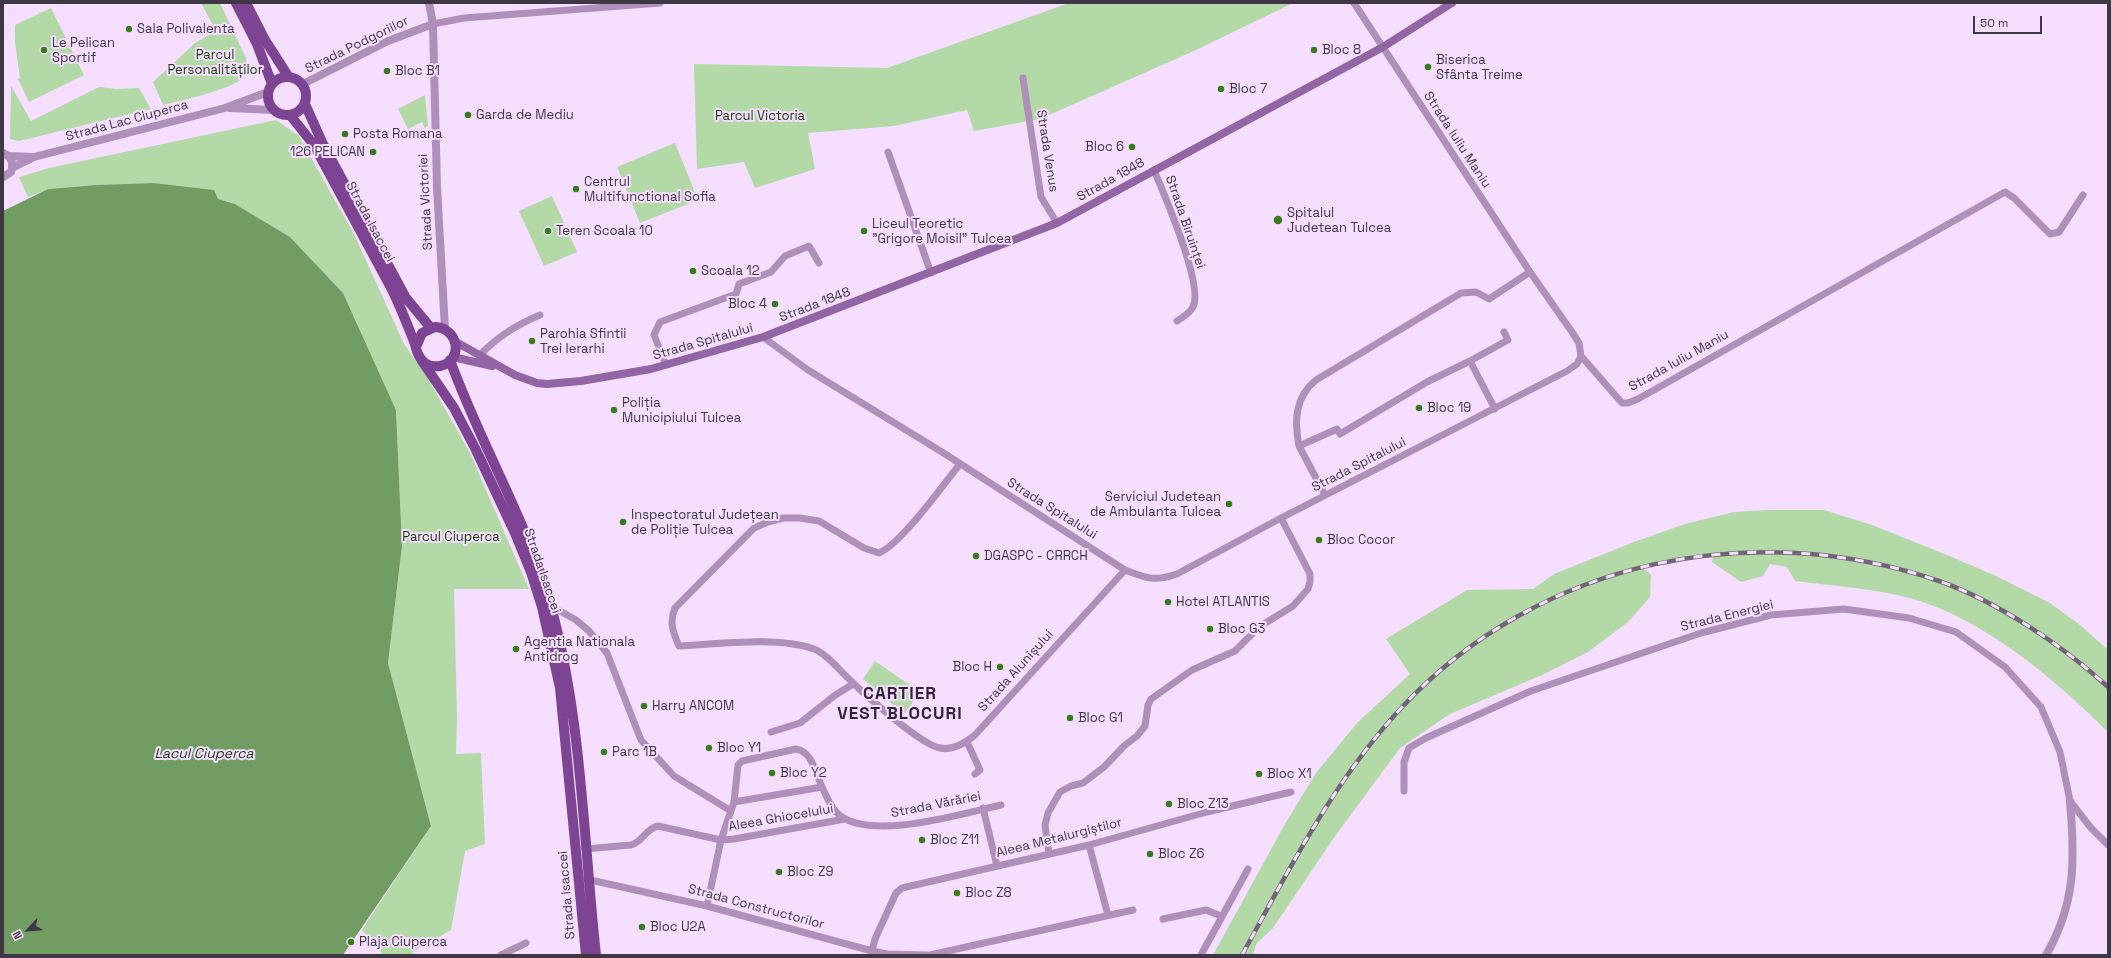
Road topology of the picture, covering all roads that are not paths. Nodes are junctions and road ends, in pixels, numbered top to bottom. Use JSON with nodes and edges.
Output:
{"nodes":[{"id":1,"x":236,"y":3,"type":"edge"},
{"id":2,"x":246,"y":3,"type":"edge"},
{"id":3,"x":429,"y":3,"type":"edge"},
{"id":4,"x":658,"y":3,"type":"edge"},
{"id":5,"x":1354,"y":3,"type":"edge"},
{"id":6,"x":1452,"y":3,"type":"edge"},
{"id":7,"x":433,"y":24,"type":"junction"},
{"id":8,"x":1383,"y":47,"type":"junction"},
{"id":9,"x":288,"y":76,"type":"junction"},
{"id":10,"x":1023,"y":78,"type":"dead end"},
{"id":11,"x":303,"y":84,"type":"junction"},
{"id":12,"x":270,"y":88,"type":"junction"},
{"id":13,"x":305,"y":104,"type":"junction"},
{"id":14,"x":225,"y":108,"type":"junction"},
{"id":15,"x":274,"y":110,"type":"junction"},
{"id":16,"x":290,"y":115,"type":"junction"},
{"id":17,"x":888,"y":152,"type":"dead end"},
{"id":18,"x":6,"y":155,"type":"edge"},
{"id":19,"x":34,"y":157,"type":"junction"},
{"id":20,"x":12,"y":168,"type":"junction"},
{"id":21,"x":1154,"y":170,"type":"junction"},
{"id":22,"x":3,"y":177,"type":"edge"},
{"id":23,"x":2083,"y":195,"type":"dead end"},
{"id":24,"x":1057,"y":223,"type":"junction"},
{"id":25,"x":819,"y":263,"type":"dead end"},
{"id":26,"x":1530,"y":272,"type":"junction"},
{"id":27,"x":931,"y":273,"type":"junction"},
{"id":28,"x":540,"y":315,"type":"dead end"},
{"id":29,"x":1177,"y":321,"type":"dead end"},
{"id":30,"x":430,"y":327,"type":"junction"},
{"id":31,"x":445,"y":329,"type":"junction"},
{"id":32,"x":1504,"y":332,"type":"dead end"},
{"id":33,"x":763,"y":337,"type":"junction"},
{"id":34,"x":456,"y":342,"type":"junction"},
{"id":35,"x":416,"y":347,"type":"junction"},
{"id":36,"x":479,"y":356,"type":"junction"},
{"id":37,"x":1581,"y":356,"type":"junction"},
{"id":38,"x":452,"y":359,"type":"junction"},
{"id":39,"x":422,"y":360,"type":"junction"},
{"id":40,"x":1470,"y":360,"type":"junction"},
{"id":41,"x":666,"y":365,"type":"junction"},
{"id":42,"x":499,"y":368,"type":"junction"},
{"id":43,"x":1495,"y":409,"type":"junction"},
{"id":44,"x":1299,"y":446,"type":"junction"},
{"id":45,"x":960,"y":464,"type":"junction"},
{"id":46,"x":1325,"y":495,"type":"junction"},
{"id":47,"x":1281,"y":518,"type":"junction"},
{"id":48,"x":1126,"y":570,"type":"junction"},
{"id":49,"x":551,"y":606,"type":"junction"},
{"id":50,"x":853,"y":684,"type":"junction"},
{"id":51,"x":771,"y":732,"type":"dead end"},
{"id":52,"x":967,"y":742,"type":"junction"},
{"id":53,"x":975,"y":774,"type":"dead end"},
{"id":54,"x":822,"y":786,"type":"junction"},
{"id":55,"x":1404,"y":791,"type":"dead end"},
{"id":56,"x":1291,"y":792,"type":"dead end"},
{"id":57,"x":2070,"y":801,"type":"junction"},
{"id":58,"x":734,"y":802,"type":"junction"},
{"id":59,"x":1001,"y":805,"type":"dead end"},
{"id":60,"x":983,"y":808,"type":"junction"},
{"id":61,"x":731,"y":811,"type":"junction"},
{"id":62,"x":845,"y":819,"type":"junction"},
{"id":63,"x":721,"y":840,"type":"junction"},
{"id":64,"x":1089,"y":845,"type":"junction"},
{"id":65,"x":2108,"y":845,"type":"edge"},
{"id":66,"x":585,"y":849,"type":"junction"},
{"id":67,"x":1049,"y":854,"type":"junction"},
{"id":68,"x":996,"y":866,"type":"junction"},
{"id":69,"x":1248,"y":869,"type":"dead end"},
{"id":70,"x":583,"y":878,"type":"junction"},
{"id":71,"x":707,"y":906,"type":"junction"},
{"id":72,"x":1133,"y":910,"type":"dead end"},
{"id":73,"x":1108,"y":916,"type":"junction"},
{"id":74,"x":1221,"y":916,"type":"junction"},
{"id":75,"x":1163,"y":919,"type":"dead end"},
{"id":76,"x":526,"y":943,"type":"dead end"},
{"id":77,"x":960,"y":952,"type":"edge"},
{"id":78,"x":871,"y":953,"type":"edge"},
{"id":79,"x":500,"y":955,"type":"edge"},
{"id":80,"x":586,"y":955,"type":"edge"},
{"id":81,"x":596,"y":955,"type":"edge"},
{"id":82,"x":929,"y":955,"type":"edge"},
{"id":83,"x":1201,"y":955,"type":"edge"},
{"id":84,"x":2046,"y":955,"type":"edge"}],
"edges":[{"from":1,"to":12,"type":"main road"},
{"from":2,"to":9,"type":"main road"},
{"from":3,"to":7,"type":"street","name":"Strada Victoriei"},
{"from":4,"to":7,"type":"street","name":"Strada Podgoriilor"},
{"from":5,"to":8,"type":"street","name":"Strada Iuliu Maniu"},
{"from":6,"to":8,"type":"main road","name":"Strada 1848"},
{"from":7,"to":11,"type":"street","name":"Strada Podgoriilor"},
{"from":7,"to":31,"type":"street","name":"Strada Victoriei"},
{"from":8,"to":21,"type":"main road","name":"Strada 1848"},
{"from":8,"to":26,"type":"street","name":"Strada Iuliu Maniu"},
{"from":9,"to":11,"type":"main road"},
{"from":9,"to":12,"type":"main road"},
{"from":10,"to":24,"type":"street","name":"Strada Venus"},
{"from":11,"to":13,"type":"main road","name":"Strada Isaccei"},
{"from":12,"to":14,"type":"street","name":"Strada Lac Ciuperca"},
{"from":12,"to":15,"type":"main road"},
{"from":13,"to":16,"type":"main road"},
{"from":13,"to":30,"type":"main road","name":"Strada Isaccei"},
{"from":14,"to":15,"type":"street","name":"Strada Lac Ciuperca"},
{"from":14,"to":19,"type":"street","name":"Strada Lac Ciuperca"},
{"from":15,"to":16,"type":"main road"},
{"from":16,"to":35,"type":"main road","name":"Strada Isaccei"},
{"from":17,"to":27,"type":"street"},
{"from":18,"to":19,"type":"street","name":"Strada Lac Ciuperca"},
{"from":18,"to":20,"type":"street"},
{"from":19,"to":20,"type":"street","name":"Strada Lac Ciuperca"},
{"from":20,"to":22,"type":"street","name":"Strada Lac Ciuperca"},
{"from":21,"to":24,"type":"main road","name":"Strada 1848"},
{"from":21,"to":29,"type":"street","name":"Strada Biruinței"},
{"from":23,"to":37,"type":"street","name":"Strada Iuliu Maniu"},
{"from":24,"to":27,"type":"main road","name":"Strada 1848"},
{"from":25,"to":41,"type":"street"},
{"from":26,"to":37,"type":"street","name":"Strada Iuliu Maniu"},
{"from":26,"to":44,"type":"street"},
{"from":27,"to":33,"type":"main road","name":"Strada 1848"},
{"from":28,"to":36,"type":"street"},
{"from":30,"to":31,"type":"main road"},
{"from":30,"to":35,"type":"main road"},
{"from":31,"to":34,"type":"main road"},
{"from":32,"to":40,"type":"street"},
{"from":33,"to":41,"type":"main road","name":"Strada Spitalului"},
{"from":33,"to":45,"type":"street","name":"Strada Spitalului"},
{"from":34,"to":36,"type":"main road","name":"Strada Spitalului"},
{"from":34,"to":38,"type":"main road"},
{"from":35,"to":39,"type":"main road","name":"Strada Isaccei"},
{"from":36,"to":42,"type":"main road","name":"Strada Spitalului"},
{"from":37,"to":43,"type":"street","name":"Strada Spitalului"},
{"from":38,"to":39,"type":"main road"},
{"from":38,"to":42,"type":"main road","name":"Strada Spitalului"},
{"from":38,"to":49,"type":"main road","name":"Strada Isaccei"},
{"from":39,"to":70,"type":"main road","name":"Strada Isaccei"},
{"from":40,"to":43,"type":"street"},
{"from":40,"to":44,"type":"street"},
{"from":41,"to":42,"type":"main road","name":"Strada Spitalului"},
{"from":43,"to":46,"type":"street","name":"Strada Spitalului"},
{"from":44,"to":46,"type":"street"},
{"from":45,"to":48,"type":"street","name":"Strada Spitalului"},
{"from":45,"to":50,"type":"street","name":"Strada Alunișului"},
{"from":46,"to":47,"type":"street","name":"Strada Spitalului"},
{"from":47,"to":48,"type":"street","name":"Strada Spitalului"},
{"from":47,"to":67,"type":"street"},
{"from":48,"to":52,"type":"street","name":"Strada Alunișului"},
{"from":49,"to":61,"type":"street"},
{"from":49,"to":66,"type":"main road","name":"Strada Isaccei"},
{"from":50,"to":51,"type":"street"},
{"from":50,"to":52,"type":"street","name":"Strada Alunișului"},
{"from":52,"to":53,"type":"street"},
{"from":54,"to":58,"type":"street"},
{"from":54,"to":58,"type":"street"},
{"from":54,"to":62,"type":"street"},
{"from":55,"to":57,"type":"street","name":"Strada Energiei"},
{"from":56,"to":64,"type":"street","name":"Aleea Metalurgiștilor"},
{"from":57,"to":65,"type":"street"},
{"from":57,"to":84,"type":"street","name":"Strada Energiei"},
{"from":58,"to":61,"type":"street"},
{"from":59,"to":60,"type":"street","name":"Strada Vărăriei"},
{"from":60,"to":62,"type":"street","name":"Strada Vărăriei"},
{"from":60,"to":68,"type":"street"},
{"from":61,"to":63,"type":"street"},
{"from":62,"to":63,"type":"street","name":"Aleea Ghiocelului"},
{"from":63,"to":66,"type":"street","name":"Aleea Ghiocelului"},
{"from":63,"to":71,"type":"street"},
{"from":64,"to":67,"type":"street","name":"Aleea Metalurgiștilor"},
{"from":64,"to":73,"type":"street"},
{"from":66,"to":70,"type":"main road","name":"Strada Isaccei"},
{"from":67,"to":68,"type":"street","name":"Aleea Metalurgiștilor"},
{"from":68,"to":78,"type":"street","name":"Aleea Metalurgiștilor"},
{"from":69,"to":74,"type":"street"},
{"from":70,"to":71,"type":"street","name":"Strada Constructorilor"},
{"from":70,"to":80,"type":"main road","name":"Strada Isaccei"},
{"from":70,"to":81,"type":"main road","name":"Strada Isaccei"},
{"from":71,"to":78,"type":"street","name":"Strada Constructorilor"},
{"from":72,"to":73,"type":"street","name":"Strada Constructorilor"},
{"from":73,"to":77,"type":"street","name":"Strada Constructorilor"},
{"from":74,"to":75,"type":"street"},
{"from":74,"to":83,"type":"street"},
{"from":76,"to":79,"type":"street"},
{"from":77,"to":82,"type":"street","name":"Strada Constructorilor"},
{"from":78,"to":82,"type":"street","name":"Strada Constructorilor"}]}
